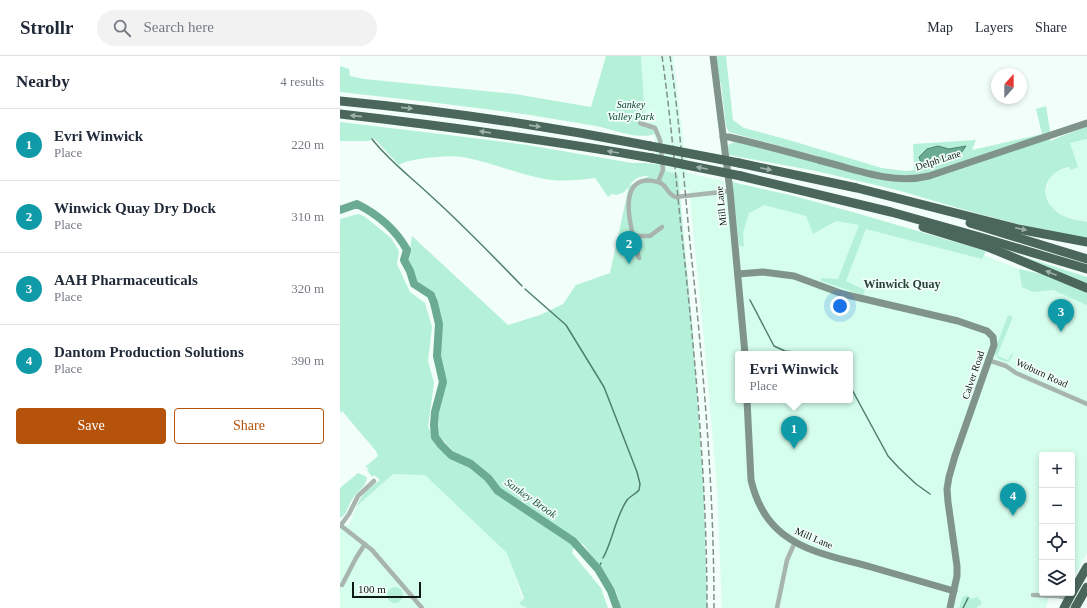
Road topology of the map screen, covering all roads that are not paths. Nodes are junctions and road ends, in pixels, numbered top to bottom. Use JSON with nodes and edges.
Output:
{"nodes":[{"id":1,"x":713,"y":56,"type":"edge"},
{"id":2,"x":340,"y":101,"type":"edge"},
{"id":3,"x":340,"y":114,"type":"edge"},
{"id":4,"x":640,"y":123,"type":"dead end"},
{"id":5,"x":1087,"y":123,"type":"edge"},
{"id":6,"x":723,"y":137,"type":"junction"},
{"id":7,"x":793,"y":175,"type":"junction"},
{"id":8,"x":658,"y":182,"type":"junction"},
{"id":9,"x":792,"y":188,"type":"junction"},
{"id":10,"x":730,"y":191,"type":"junction"},
{"id":11,"x":662,"y":227,"type":"dead end"},
{"id":12,"x":633,"y":236,"type":"junction"},
{"id":13,"x":1087,"y":242,"type":"edge"},
{"id":14,"x":639,"y":258,"type":"dead end"},
{"id":15,"x":1087,"y":258,"type":"edge"},
{"id":16,"x":1087,"y":269,"type":"edge"},
{"id":17,"x":738,"y":274,"type":"junction"},
{"id":18,"x":1087,"y":288,"type":"edge"},
{"id":19,"x":745,"y":351,"type":"edge"},
{"id":20,"x":988,"y":360,"type":"junction"},
{"id":21,"x":747,"y":403,"type":"edge"},
{"id":22,"x":1087,"y":404,"type":"edge"},
{"id":23,"x":374,"y":481,"type":"dead end"},
{"id":24,"x":340,"y":525,"type":"edge"},
{"id":25,"x":794,"y":542,"type":"junction"},
{"id":26,"x":365,"y":544,"type":"junction"},
{"id":27,"x":1087,"y":567,"type":"edge"},
{"id":28,"x":342,"y":585,"type":"dead end"},
{"id":29,"x":1075,"y":588,"type":"edge"},
{"id":30,"x":1087,"y":588,"type":"edge"},
{"id":31,"x":954,"y":590,"type":"junction"},
{"id":32,"x":1033,"y":596,"type":"dead end"},
{"id":33,"x":1039,"y":596,"type":"edge"},
{"id":34,"x":1070,"y":596,"type":"edge"},
{"id":35,"x":422,"y":608,"type":"edge"},
{"id":36,"x":777,"y":608,"type":"edge"},
{"id":37,"x":950,"y":608,"type":"edge"},
{"id":38,"x":1064,"y":608,"type":"edge"},
{"id":39,"x":1075,"y":608,"type":"edge"}],
"edges":[{"from":1,"to":6,"type":"street","name":"Mill Lane"},
{"from":2,"to":7,"type":"highway","one_way":true,"bridge":true},
{"from":9,"to":3,"type":"highway","one_way":true,"bridge":true},
{"from":4,"to":8,"type":"street"},
{"from":5,"to":6,"type":"street","name":"Delph Lane"},
{"from":6,"to":10,"type":"street","name":"Mill Lane"},
{"from":7,"to":13,"type":"highway","one_way":true},
{"from":7,"to":15,"type":"highway"},
{"from":8,"to":10,"type":"street"},
{"from":8,"to":12,"type":"street"},
{"from":9,"to":16,"type":"highway"},
{"from":18,"to":9,"type":"highway","one_way":true},
{"from":10,"to":17,"type":"street","name":"Mill Lane"},
{"from":11,"to":12,"type":"street"},
{"from":12,"to":14,"type":"street"},
{"from":17,"to":19,"type":"street","name":"Mill Lane"},
{"from":17,"to":20,"type":"street","name":"Calver Road"},
{"from":20,"to":22,"type":"street","name":"Woburn Road"},
{"from":20,"to":31,"type":"street","name":"Calver Road"},
{"from":21,"to":25,"type":"street","name":"Mill Lane"},
{"from":23,"to":24,"type":"street"},
{"from":24,"to":26,"type":"street"},
{"from":25,"to":31,"type":"street","name":"Mill Lane"},
{"from":25,"to":36,"type":"street"},
{"from":26,"to":28,"type":"street"},
{"from":26,"to":35,"type":"street"},
{"from":27,"to":29,"type":"highway"},
{"from":30,"to":39,"type":"highway"},
{"from":31,"to":37,"type":"street","name":"Calver Road"},
{"from":32,"to":33,"type":"street"},
{"from":34,"to":38,"type":"highway"}]}
